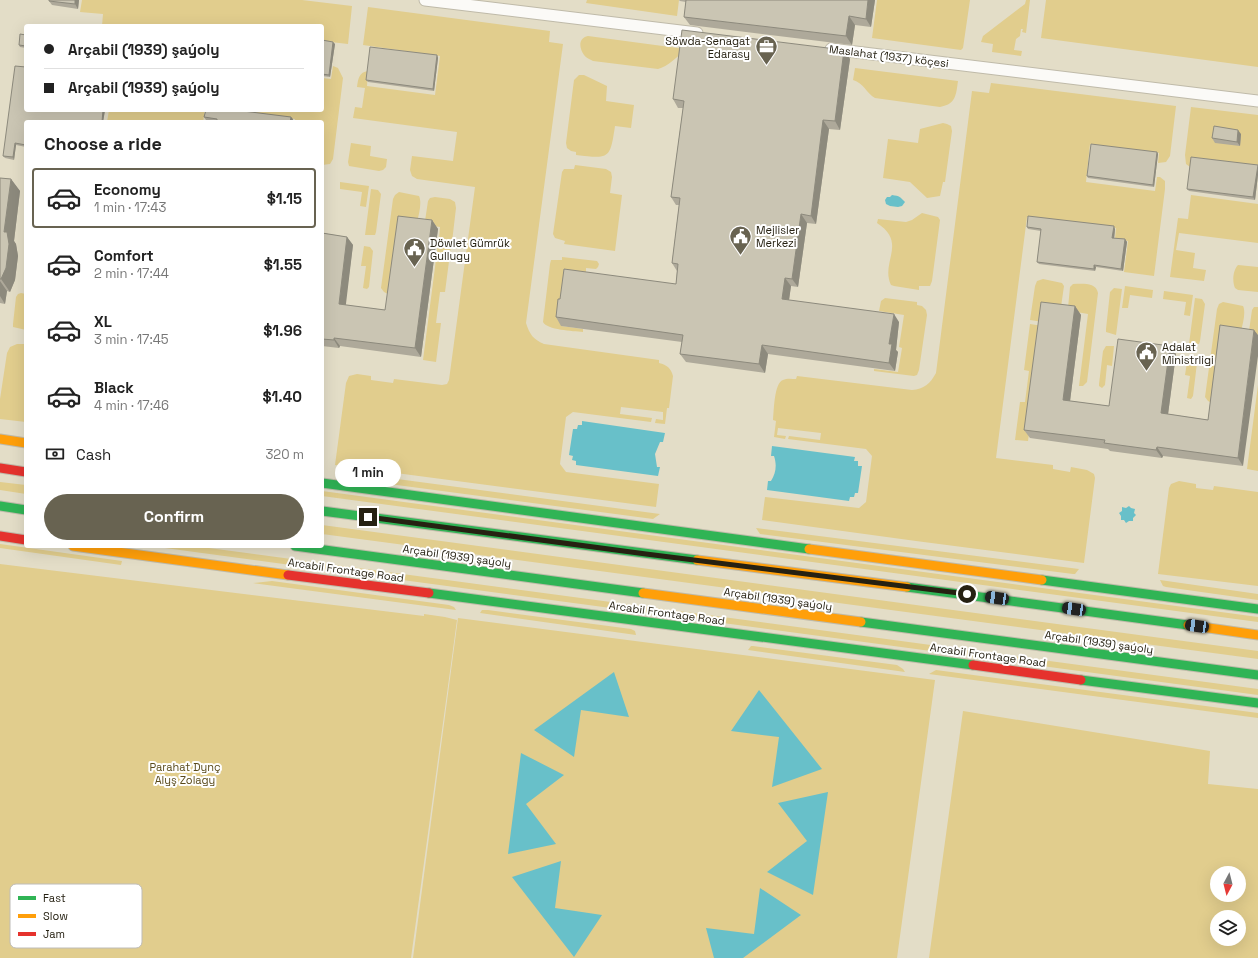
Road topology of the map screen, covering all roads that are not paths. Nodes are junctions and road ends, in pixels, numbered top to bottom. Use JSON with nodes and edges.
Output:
{"nodes":[{"id":1,"x":425,"y":0,"type":"edge"},
{"id":2,"x":710,"y":34,"type":"edge"},
{"id":3,"x":820,"y":48,"type":"edge"},
{"id":4,"x":1258,"y":101,"type":"edge"},
{"id":5,"x":0,"y":439,"type":"edge"},
{"id":6,"x":24,"y":443,"type":"edge"},
{"id":7,"x":0,"y":468,"type":"edge"},
{"id":8,"x":24,"y":472,"type":"edge"},
{"id":9,"x":324,"y":483,"type":"edge"},
{"id":10,"x":0,"y":506,"type":"edge"},
{"id":11,"x":24,"y":510,"type":"edge"},
{"id":12,"x":324,"y":511,"type":"edge"},
{"id":13,"x":0,"y":536,"type":"edge"},
{"id":14,"x":24,"y":540,"type":"edge"},
{"id":15,"x":88,"y":548,"type":"edge"},
{"id":16,"x":310,"y":548,"type":"edge"},
{"id":17,"x":1258,"y":609,"type":"edge"},
{"id":18,"x":1258,"y":635,"type":"edge"},
{"id":19,"x":1258,"y":675,"type":"edge"},
{"id":20,"x":1258,"y":703,"type":"edge"}],
"edges":[{"from":1,"to":2,"type":"street"},
{"from":3,"to":4,"type":"street","name":"Maslahat (1937) köçesi"},
{"from":5,"to":6,"type":"street"},
{"from":7,"to":8,"type":"street"},
{"from":9,"to":17,"type":"street"},
{"from":10,"to":11,"type":"street"},
{"from":12,"to":18,"type":"street"},
{"from":13,"to":14,"type":"street"},
{"from":15,"to":20,"type":"street","name":"Arcabil Frontage Road"},
{"from":16,"to":19,"type":"street","name":"Arçabil (1939) şaýoly"}]}
